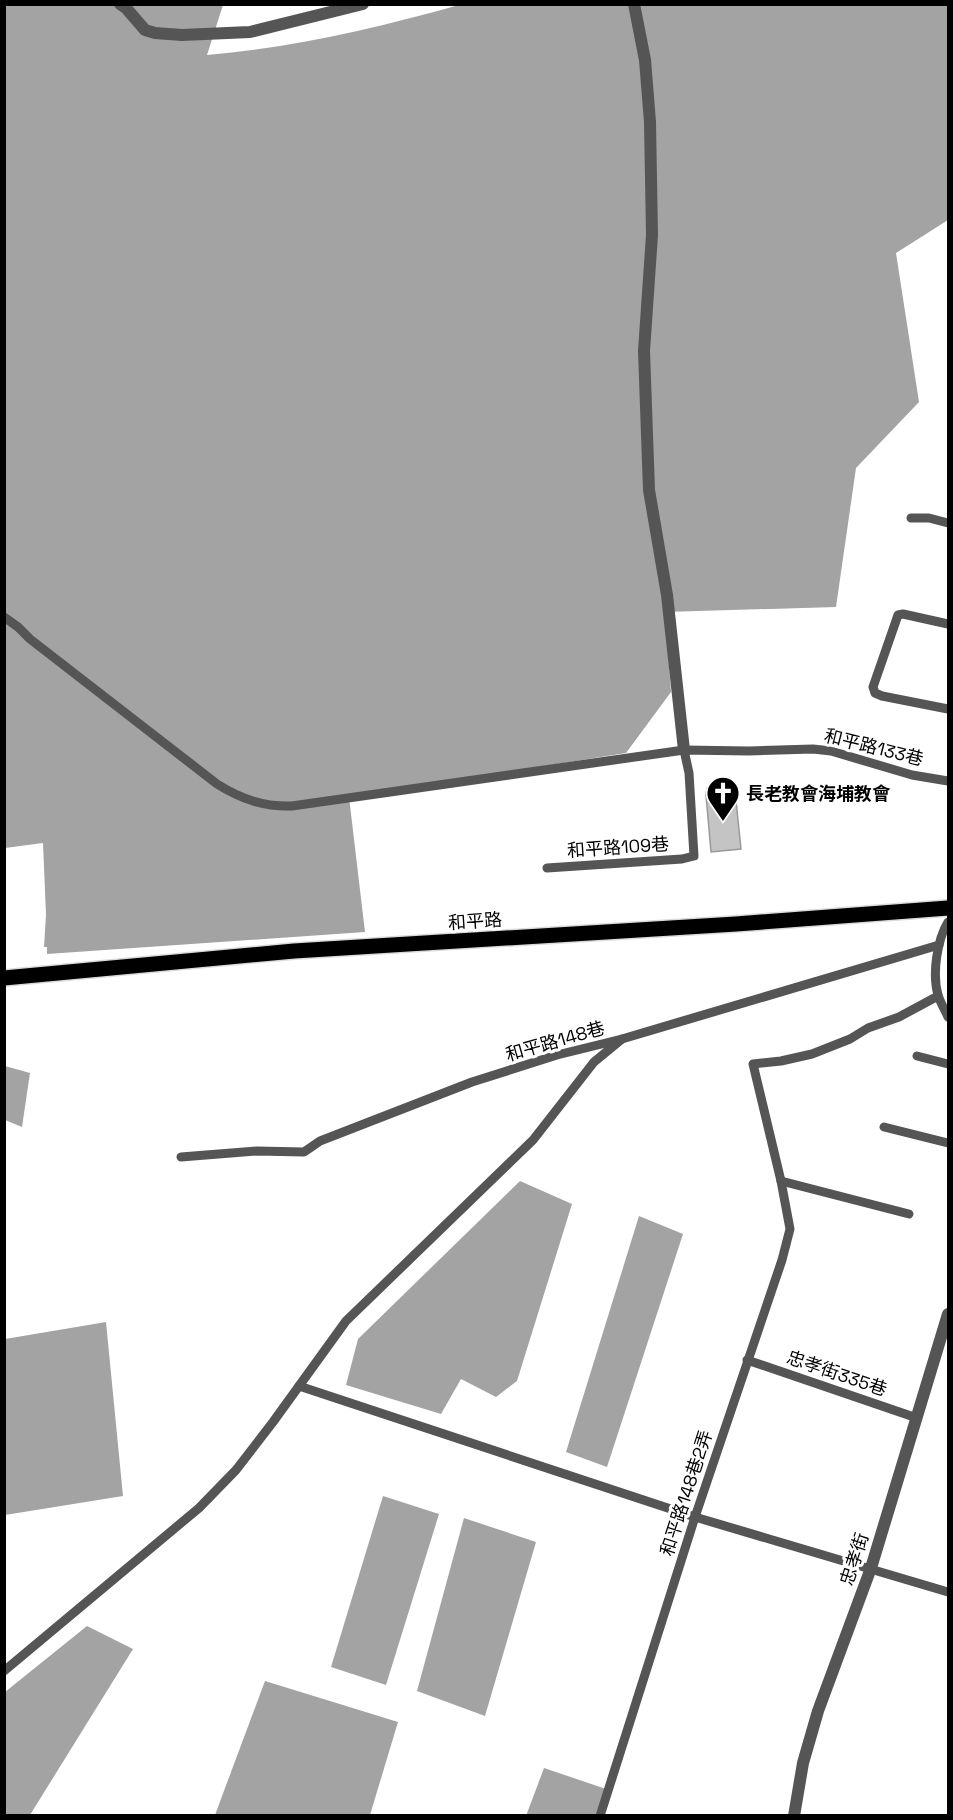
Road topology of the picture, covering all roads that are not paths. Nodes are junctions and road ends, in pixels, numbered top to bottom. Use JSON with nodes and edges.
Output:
{"nodes":[{"id":1,"x":363,"y":4,"type":"edge"},
{"id":2,"x":634,"y":4,"type":"edge"},
{"id":3,"x":124,"y":6,"type":"edge"},
{"id":4,"x":315,"y":10,"type":"edge"},
{"id":5,"x":911,"y":518,"type":"dead end"},
{"id":6,"x":948,"y":523,"type":"edge"},
{"id":7,"x":4,"y":617,"type":"edge"},
{"id":8,"x":948,"y":624,"type":"edge"},
{"id":9,"x":948,"y":709,"type":"edge"},
{"id":10,"x":684,"y":750,"type":"junction"},
{"id":11,"x":948,"y":781,"type":"edge"},
{"id":12,"x":546,"y":868,"type":"dead end"},
{"id":13,"x":948,"y":908,"type":"edge"},
{"id":14,"x":948,"y":922,"type":"edge"},
{"id":15,"x":939,"y":945,"type":"junction"},
{"id":16,"x":4,"y":978,"type":"edge"},
{"id":17,"x":938,"y":996,"type":"junction"},
{"id":18,"x":948,"y":1017,"type":"edge"},
{"id":19,"x":622,"y":1039,"type":"junction"},
{"id":20,"x":917,"y":1056,"type":"dead end"},
{"id":21,"x":948,"y":1064,"type":"edge"},
{"id":22,"x":884,"y":1126,"type":"dead end"},
{"id":23,"x":948,"y":1143,"type":"edge"},
{"id":24,"x":181,"y":1157,"type":"dead end"},
{"id":25,"x":781,"y":1181,"type":"junction"},
{"id":26,"x":909,"y":1214,"type":"dead end"},
{"id":27,"x":948,"y":1314,"type":"edge"},
{"id":28,"x":747,"y":1360,"type":"junction"},
{"id":29,"x":299,"y":1386,"type":"junction"},
{"id":30,"x":917,"y":1418,"type":"junction"},
{"id":31,"x":695,"y":1517,"type":"junction"},
{"id":32,"x":871,"y":1568,"type":"junction"},
{"id":33,"x":948,"y":1592,"type":"edge"},
{"id":34,"x":4,"y":1671,"type":"edge"},
{"id":35,"x":600,"y":1815,"type":"edge"},
{"id":36,"x":794,"y":1815,"type":"edge"}],
"edges":[{"from":1,"to":4,"type":"street"},
{"from":2,"to":10,"type":"street"},
{"from":3,"to":4,"type":"street"},
{"from":5,"to":6,"type":"lane"},
{"from":7,"to":10,"type":"lane","name":"和平路133巷"},
{"from":8,"to":9,"type":"lane"},
{"from":10,"to":11,"type":"lane","name":"和平路133巷"},
{"from":10,"to":12,"type":"lane","name":"和平路109巷"},
{"from":13,"to":16,"type":"main road","name":"和平路"},
{"from":14,"to":15,"type":"lane"},
{"from":15,"to":17,"type":"lane"},
{"from":15,"to":19,"type":"lane","name":"和平路148巷"},
{"from":17,"to":18,"type":"lane"},
{"from":17,"to":25,"type":"lane","name":"和平路148巷2弄"},
{"from":19,"to":24,"type":"lane","name":"和平路148巷"},
{"from":19,"to":29,"type":"lane"},
{"from":20,"to":21,"type":"lane"},
{"from":22,"to":23,"type":"lane"},
{"from":25,"to":26,"type":"lane"},
{"from":25,"to":28,"type":"lane","name":"和平路148巷2弄"},
{"from":27,"to":30,"type":"street","name":"忠孝街"},
{"from":28,"to":30,"type":"lane","name":"忠孝街335巷"},
{"from":28,"to":31,"type":"lane","name":"和平路148巷2弄"},
{"from":29,"to":31,"type":"lane"},
{"from":29,"to":34,"type":"lane"},
{"from":30,"to":32,"type":"street","name":"忠孝街"},
{"from":31,"to":32,"type":"lane"},
{"from":31,"to":35,"type":"lane","name":"和平路148巷2弄"},
{"from":32,"to":33,"type":"lane"},
{"from":32,"to":36,"type":"street","name":"忠孝街"}]}
